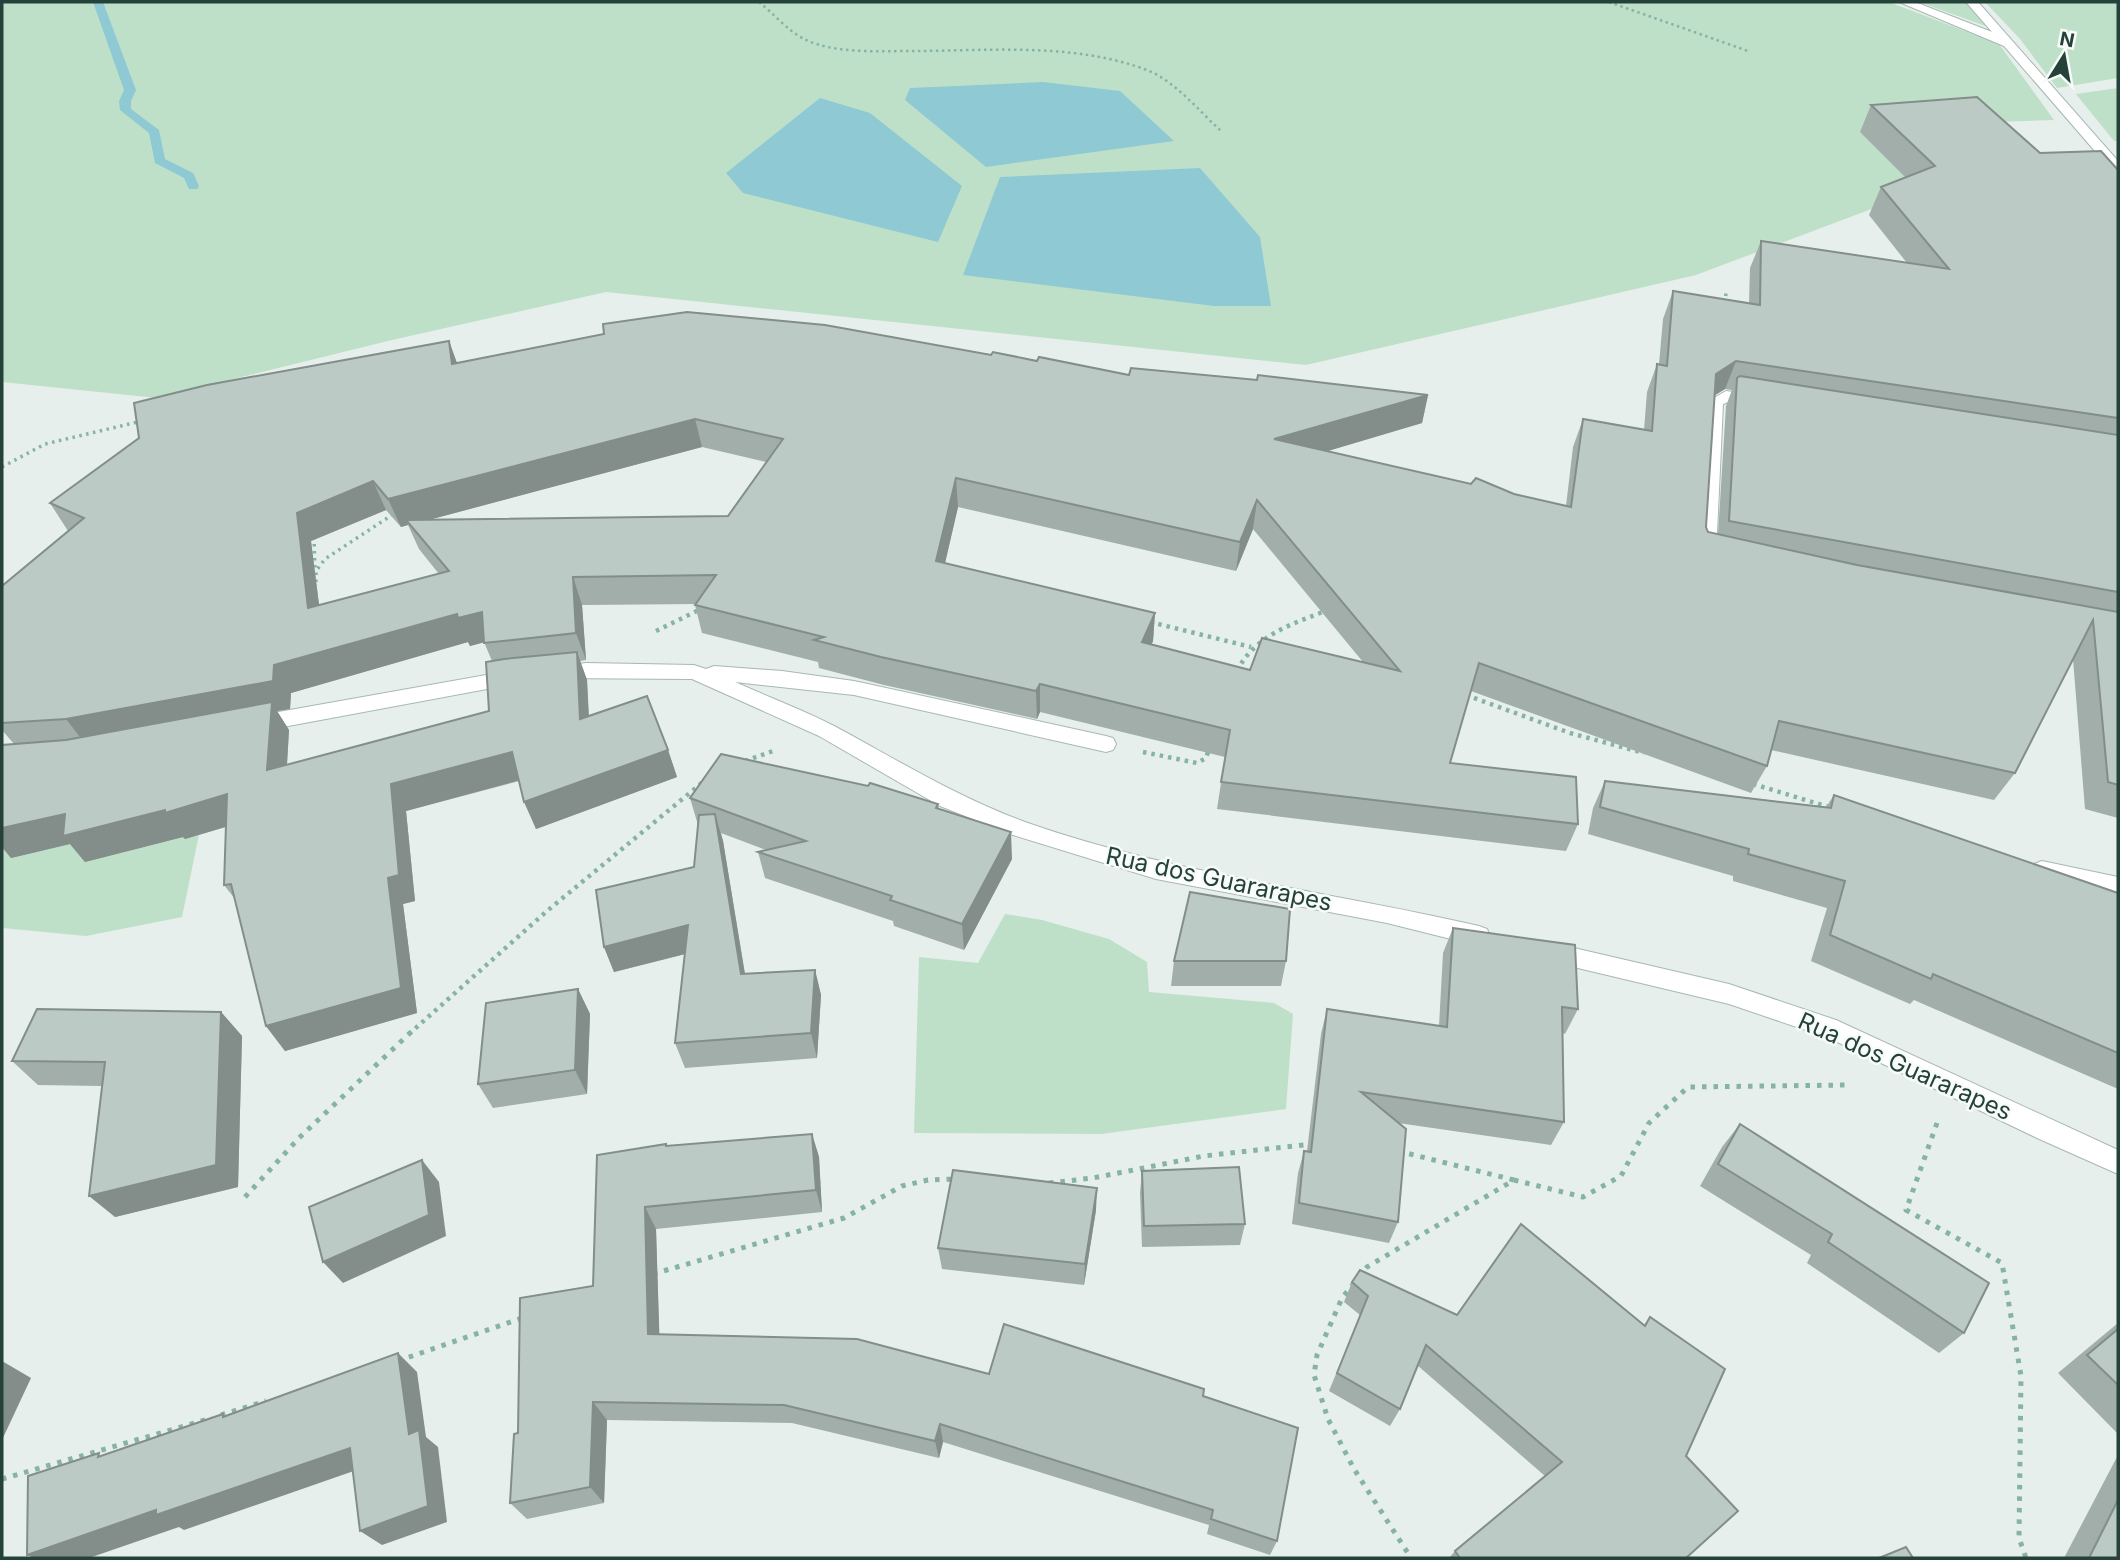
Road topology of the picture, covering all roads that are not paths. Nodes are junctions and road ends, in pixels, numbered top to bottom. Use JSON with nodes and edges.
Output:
{"nodes":[{"id":1,"x":1905,"y":2,"type":"edge"},
{"id":2,"x":1972,"y":2,"type":"edge"},
{"id":3,"x":2012,"y":46,"type":"junction"},
{"id":4,"x":2118,"y":169,"type":"edge"},
{"id":5,"x":1779,"y":404,"type":"edge"},
{"id":6,"x":1712,"y":556,"type":"edge"},
{"id":7,"x":694,"y":671,"type":"junction"},
{"id":8,"x":236,"y":728,"type":"edge"},
{"id":9,"x":1106,"y":744,"type":"road end"},
{"id":10,"x":2019,"y":864,"type":"edge"},
{"id":11,"x":2118,"y":886,"type":"edge"},
{"id":12,"x":1505,"y":942,"type":"edge"},
{"id":13,"x":1532,"y":949,"type":"edge"},
{"id":14,"x":2118,"y":1161,"type":"edge"}],
"edges":[{"from":1,"to":3,"type":"street"},
{"from":2,"to":3,"type":"street"},
{"from":3,"to":4,"type":"street"},
{"from":5,"to":6,"type":"street"},
{"from":7,"to":8,"type":"street","name":"Rua dos Guararapes"},
{"from":7,"to":9,"type":"street"},
{"from":7,"to":12,"type":"street","name":"Rua dos Guararapes"},
{"from":10,"to":11,"type":"street"},
{"from":13,"to":14,"type":"street","name":"Rua dos Guararapes"}]}
